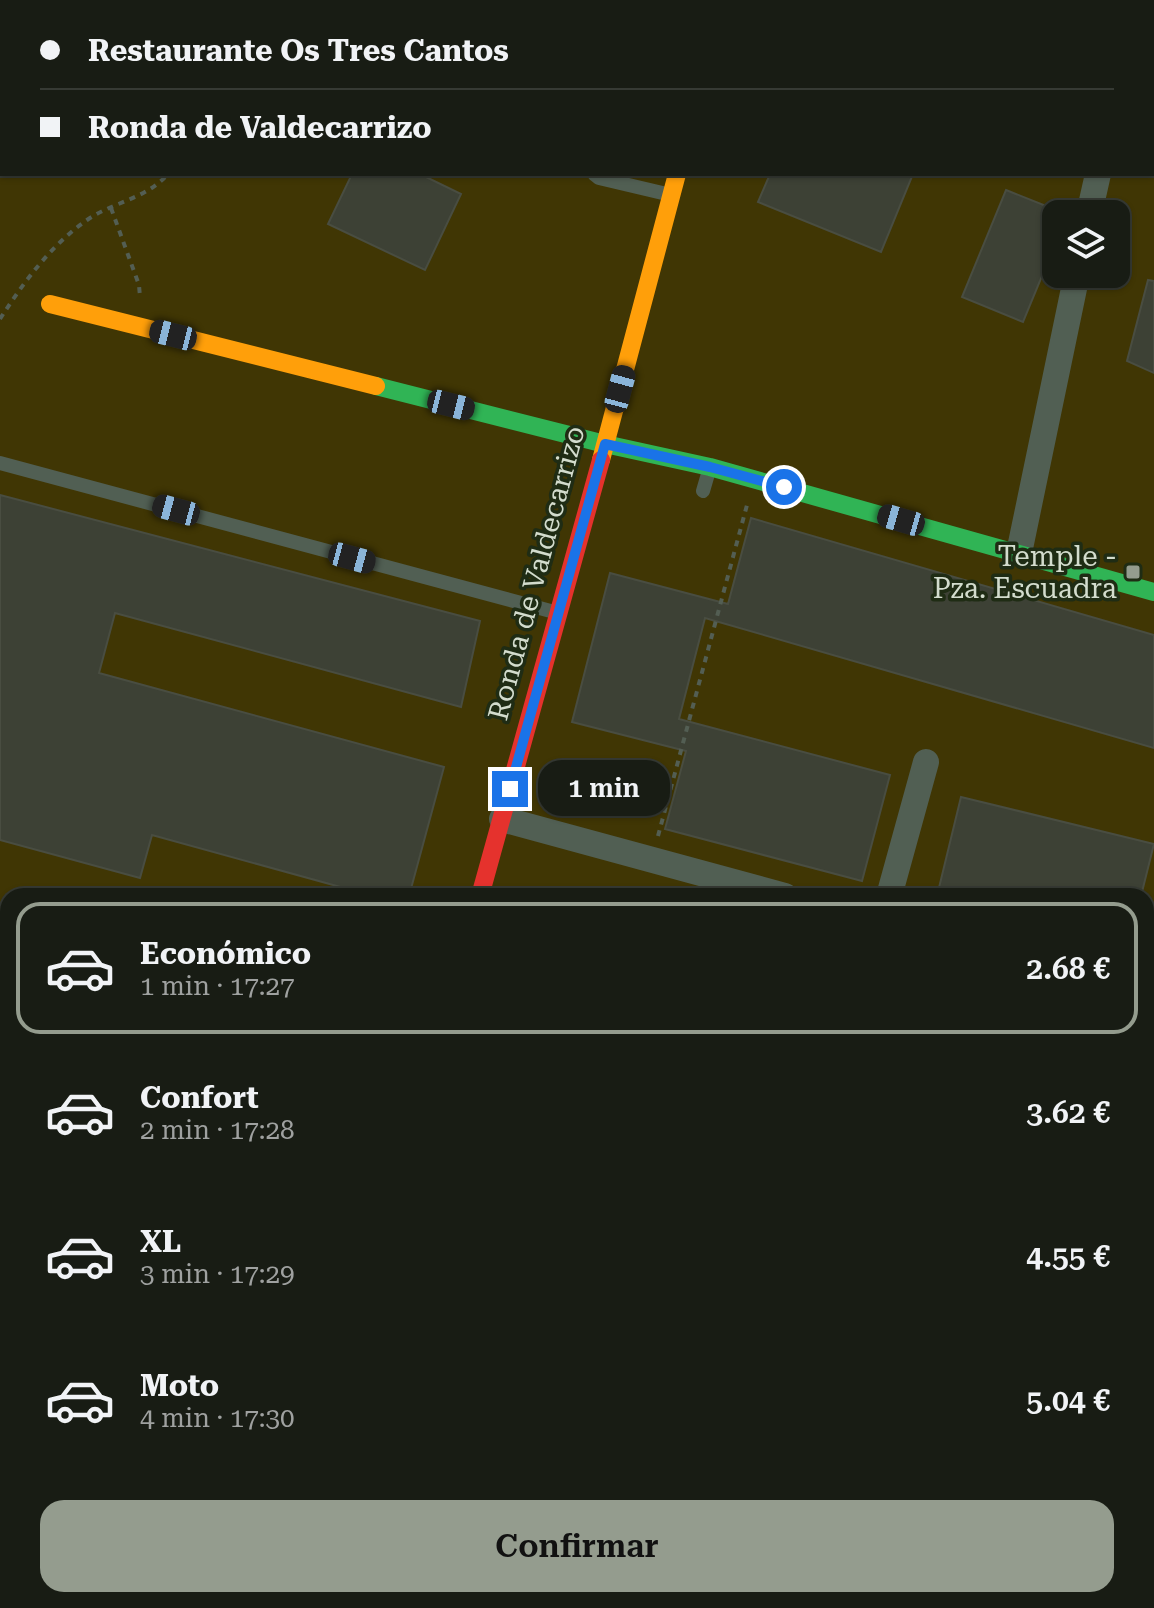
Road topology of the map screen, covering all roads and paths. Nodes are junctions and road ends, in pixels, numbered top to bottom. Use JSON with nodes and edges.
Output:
{"nodes":[{"id":1,"x":166,"y":176,"type":"edge"},
{"id":2,"x":596,"y":176,"type":"edge"},
{"id":3,"x":676,"y":176,"type":"edge"},
{"id":4,"x":1098,"y":176,"type":"edge"},
{"id":5,"x":671,"y":195,"type":"junction"},
{"id":6,"x":1092,"y":200,"type":"edge"},
{"id":7,"x":111,"y":208,"type":"junction"},
{"id":8,"x":1074,"y":288,"type":"edge"},
{"id":9,"x":50,"y":304,"type":"dead end"},
{"id":10,"x":0,"y":319,"type":"edge"},
{"id":11,"x":142,"y":327,"type":"junction"},
{"id":12,"x":605,"y":444,"type":"junction"},
{"id":13,"x":0,"y":463,"type":"edge"},
{"id":14,"x":710,"y":467,"type":"junction"},
{"id":15,"x":754,"y":479,"type":"junction"},
{"id":16,"x":703,"y":491,"type":"dead end"},
{"id":17,"x":1019,"y":553,"type":"junction"},
{"id":18,"x":1154,"y":592,"type":"edge"},
{"id":19,"x":558,"y":613,"type":"junction"},
{"id":20,"x":926,"y":762,"type":"dead end"},
{"id":21,"x":502,"y":819,"type":"junction"},
{"id":22,"x":652,"y":858,"type":"junction"},
{"id":23,"x":482,"y":888,"type":"edge"},
{"id":24,"x":757,"y":888,"type":"edge"},
{"id":25,"x":891,"y":888,"type":"edge"}],
"edges":[{"from":1,"to":7,"type":"path"},
{"from":2,"to":5,"type":"lane"},
{"from":3,"to":5,"type":"street","name":"Ronda de Valdecarrizo"},
{"from":4,"to":6,"type":"street"},
{"from":5,"to":12,"type":"street","name":"Ronda de Valdecarrizo"},
{"from":7,"to":10,"type":"path"},
{"from":7,"to":11,"type":"path"},
{"from":8,"to":17,"type":"street"},
{"from":9,"to":11,"type":"street"},
{"from":11,"to":12,"type":"street"},
{"from":12,"to":14,"type":"street"},
{"from":12,"to":19,"type":"street","name":"Ronda de Valdecarrizo"},
{"from":13,"to":19,"type":"lane"},
{"from":14,"to":15,"type":"street"},
{"from":14,"to":16,"type":"lane"},
{"from":15,"to":17,"type":"street"},
{"from":15,"to":22,"type":"path"},
{"from":17,"to":18,"type":"street"},
{"from":19,"to":21,"type":"street","name":"Ronda de Valdecarrizo"},
{"from":20,"to":25,"type":"street"},
{"from":21,"to":22,"type":"street"},
{"from":21,"to":23,"type":"street","name":"Ronda de Valdecarrizo"},
{"from":22,"to":24,"type":"street"}]}
